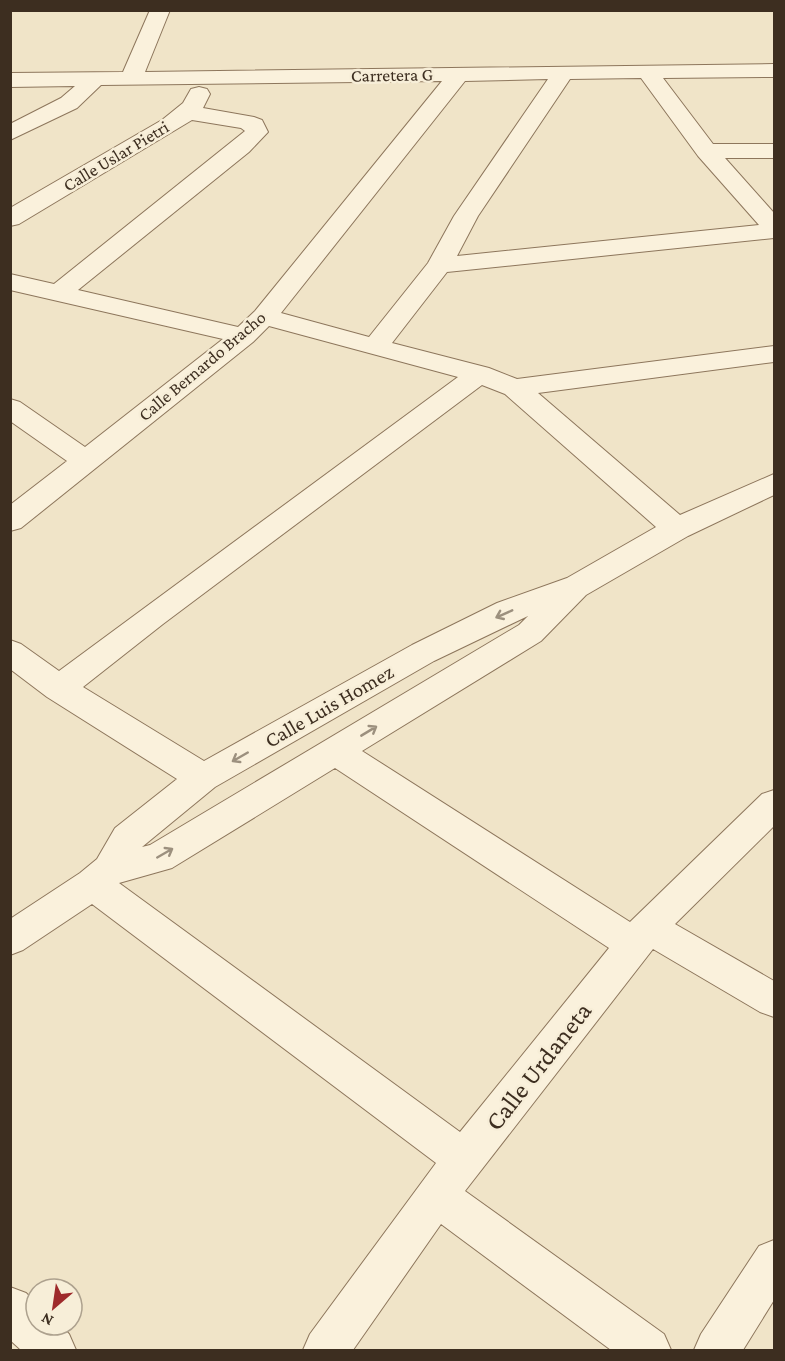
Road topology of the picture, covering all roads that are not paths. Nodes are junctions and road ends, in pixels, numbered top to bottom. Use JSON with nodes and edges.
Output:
{"nodes":[{"id":1,"x":160,"y":10,"type":"edge"},
{"id":2,"x":774,"y":70,"type":"edge"},
{"id":3,"x":647,"y":72,"type":"junction"},
{"id":4,"x":563,"y":73,"type":"junction"},
{"id":5,"x":459,"y":74,"type":"junction"},
{"id":6,"x":203,"y":77,"type":"junction"},
{"id":7,"x":132,"y":79,"type":"junction"},
{"id":8,"x":10,"y":80,"type":"edge"},
{"id":9,"x":94,"y":80,"type":"junction"},
{"id":10,"x":188,"y":112,"type":"junction"},
{"id":11,"x":10,"y":134,"type":"edge"},
{"id":12,"x":706,"y":151,"type":"junction"},
{"id":13,"x":774,"y":151,"type":"edge"},
{"id":14,"x":10,"y":219,"type":"edge"},
{"id":15,"x":774,"y":229,"type":"edge"},
{"id":16,"x":439,"y":265,"type":"junction"},
{"id":17,"x":10,"y":282,"type":"edge"},
{"id":18,"x":60,"y":292,"type":"junction"},
{"id":19,"x":254,"y":326,"type":"junction"},
{"id":20,"x":375,"y":347,"type":"junction"},
{"id":21,"x":774,"y":354,"type":"edge"},
{"id":22,"x":478,"y":374,"type":"junction"},
{"id":23,"x":515,"y":388,"type":"junction"},
{"id":24,"x":10,"y":408,"type":"edge"},
{"id":25,"x":86,"y":461,"type":"junction"},
{"id":26,"x":774,"y":484,"type":"edge"},
{"id":27,"x":10,"y":521,"type":"edge"},
{"id":28,"x":676,"y":529,"type":"junction"},
{"id":29,"x":578,"y":586,"type":"junction"},
{"id":30,"x":10,"y":652,"type":"edge"},
{"id":31,"x":59,"y":688,"type":"junction"},
{"id":32,"x":336,"y":752,"type":"junction"},
{"id":33,"x":203,"y":778,"type":"junction"},
{"id":34,"x":774,"y":804,"type":"edge"},
{"id":35,"x":101,"y":876,"type":"junction"},
{"id":36,"x":641,"y":936,"type":"junction"},
{"id":37,"x":10,"y":939,"type":"edge"},
{"id":38,"x":774,"y":1000,"type":"edge"},
{"id":39,"x":464,"y":1159,"type":"junction"},
{"id":40,"x":436,"y":1195,"type":"junction"},
{"id":41,"x":774,"y":1261,"type":"edge"},
{"id":42,"x":10,"y":1310,"type":"edge"},
{"id":43,"x":53,"y":1350,"type":"edge"},
{"id":44,"x":326,"y":1350,"type":"edge"},
{"id":45,"x":648,"y":1350,"type":"edge"},
{"id":46,"x":717,"y":1350,"type":"edge"}],
"edges":[{"from":1,"to":7,"type":"street"},
{"from":2,"to":3,"type":"street","name":"Carretera G"},
{"from":3,"to":4,"type":"street","name":"Carretera G"},
{"from":3,"to":12,"type":"street"},
{"from":4,"to":5,"type":"street","name":"Carretera G"},
{"from":4,"to":16,"type":"street"},
{"from":5,"to":6,"type":"street","name":"Carretera G"},
{"from":5,"to":19,"type":"street","name":"Calle Bernardo Bracho"},
{"from":6,"to":7,"type":"street","name":"Carretera G"},
{"from":6,"to":10,"type":"street","name":"Calle Uslar Pietri"},
{"from":7,"to":9,"type":"street","name":"Carretera G"},
{"from":8,"to":9,"type":"street","name":"Carretera G"},
{"from":9,"to":11,"type":"street"},
{"from":10,"to":14,"type":"street","name":"Calle Uslar Pietri"},
{"from":10,"to":18,"type":"street"},
{"from":12,"to":13,"type":"street"},
{"from":12,"to":15,"type":"street"},
{"from":15,"to":16,"type":"street"},
{"from":16,"to":20,"type":"street"},
{"from":17,"to":18,"type":"street"},
{"from":18,"to":19,"type":"street"},
{"from":19,"to":20,"type":"street"},
{"from":19,"to":25,"type":"street","name":"Calle Bernardo Bracho"},
{"from":20,"to":22,"type":"street"},
{"from":21,"to":23,"type":"street"},
{"from":22,"to":23,"type":"street"},
{"from":22,"to":31,"type":"street"},
{"from":23,"to":28,"type":"street"},
{"from":24,"to":25,"type":"street"},
{"from":25,"to":27,"type":"street","name":"Calle Bernardo Bracho"},
{"from":26,"to":28,"type":"street","name":"Calle Luis Homez"},
{"from":28,"to":29,"type":"street","name":"Calle Luis Homez"},
{"from":32,"to":29,"type":"street","name":"Calle Luis Homez","one_way":true},
{"from":29,"to":33,"type":"street","name":"Calle Luis Homez","one_way":true},
{"from":30,"to":31,"type":"street"},
{"from":31,"to":33,"type":"street"},
{"from":35,"to":32,"type":"street","name":"Calle Luis Homez","one_way":true},
{"from":32,"to":36,"type":"street"},
{"from":33,"to":35,"type":"street","name":"Calle Luis Homez"},
{"from":34,"to":36,"type":"street","name":"Calle Urdaneta"},
{"from":35,"to":37,"type":"street","name":"Calle Luis Homez"},
{"from":35,"to":39,"type":"street"},
{"from":36,"to":38,"type":"street"},
{"from":36,"to":39,"type":"street","name":"Calle Urdaneta"},
{"from":39,"to":40,"type":"street","name":"Calle Urdaneta"},
{"from":40,"to":44,"type":"street","name":"Calle Urdaneta"},
{"from":40,"to":45,"type":"street"},
{"from":41,"to":46,"type":"street"},
{"from":42,"to":43,"type":"street"}]}
